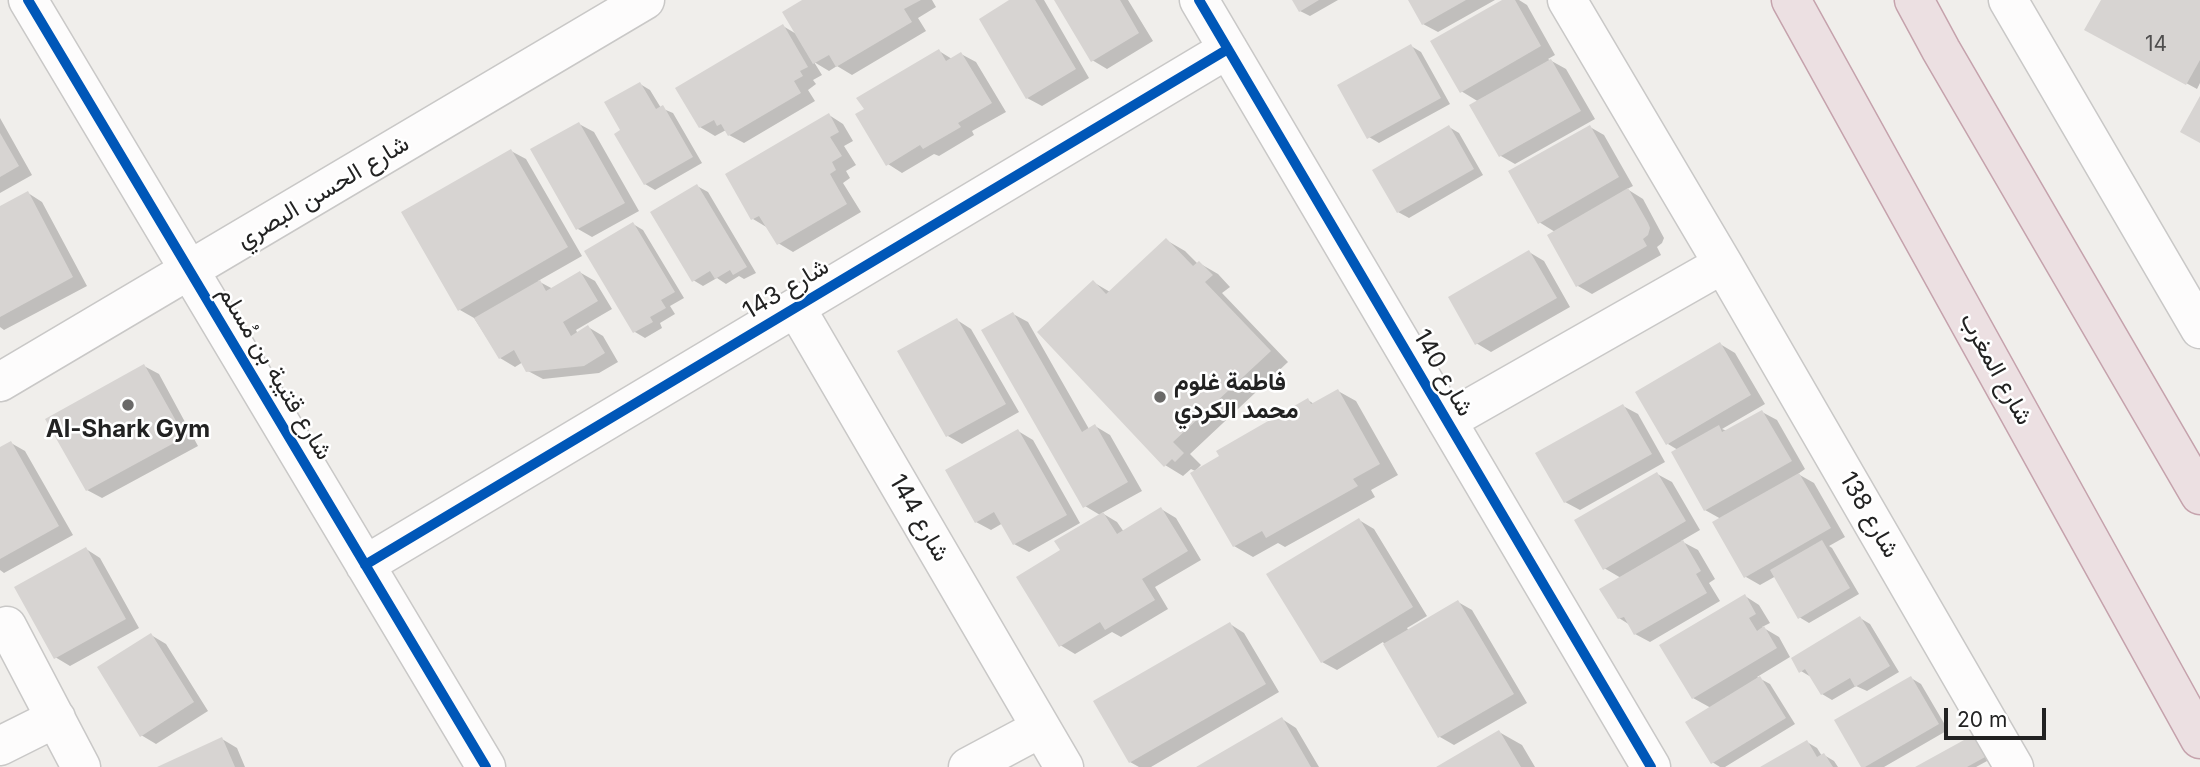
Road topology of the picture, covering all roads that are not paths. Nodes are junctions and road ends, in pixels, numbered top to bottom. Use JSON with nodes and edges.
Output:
{"nodes":[{"id":1,"x":28,"y":0,"type":"edge"},
{"id":2,"x":645,"y":0,"type":"edge"},
{"id":3,"x":1199,"y":0,"type":"edge"},
{"id":4,"x":1567,"y":0,"type":"edge"},
{"id":5,"x":1791,"y":0,"type":"edge"},
{"id":6,"x":1912,"y":0,"type":"edge"},
{"id":7,"x":2008,"y":0,"type":"edge"},
{"id":8,"x":1228,"y":49,"type":"junction"},
{"id":9,"x":1723,"y":264,"type":"junction"},
{"id":10,"x":190,"y":271,"type":"junction"},
{"id":11,"x":796,"y":307,"type":"junction"},
{"id":12,"x":2200,"y":329,"type":"edge"},
{"id":13,"x":0,"y":382,"type":"edge"},
{"id":14,"x":1447,"y":421,"type":"junction"},
{"id":15,"x":2200,"y":495,"type":"edge"},
{"id":16,"x":365,"y":565,"type":"junction"},
{"id":17,"x":7,"y":626,"type":"dead end"},
{"id":18,"x":57,"y":718,"type":"junction"},
{"id":19,"x":1041,"y":728,"type":"junction"},
{"id":20,"x":2200,"y":738,"type":"edge"},
{"id":21,"x":0,"y":746,"type":"edge"},
{"id":22,"x":81,"y":767,"type":"edge"},
{"id":23,"x":486,"y":767,"type":"edge"},
{"id":24,"x":968,"y":767,"type":"edge"},
{"id":25,"x":1064,"y":767,"type":"edge"},
{"id":26,"x":1651,"y":767,"type":"edge"},
{"id":27,"x":2014,"y":767,"type":"edge"}],
"edges":[{"from":1,"to":10,"type":"street","name":"شارع قتيبة بن مُسلم"},
{"from":2,"to":10,"type":"street","name":"شارع الحسن البصري"},
{"from":3,"to":8,"type":"street","name":"شارع 140"},
{"from":4,"to":9,"type":"street","name":"شارع 138"},
{"from":5,"to":20,"type":"highway","name":"شارع المغرب"},
{"from":6,"to":15,"type":"highway"},
{"from":7,"to":12,"type":"street"},
{"from":8,"to":11,"type":"street","name":"شارع 143"},
{"from":8,"to":14,"type":"street","name":"شارع 140"},
{"from":9,"to":14,"type":"street"},
{"from":9,"to":27,"type":"street","name":"شارع 138"},
{"from":10,"to":13,"type":"street","name":"شارع الحسن البصري"},
{"from":10,"to":16,"type":"street","name":"شارع قتيبة بن مُسلم"},
{"from":11,"to":16,"type":"street","name":"شارع 143"},
{"from":11,"to":19,"type":"street","name":"شارع 144"},
{"from":14,"to":26,"type":"street","name":"شارع 140"},
{"from":16,"to":23,"type":"street","name":"شارع قتيبة بن مُسلم"},
{"from":17,"to":18,"type":"street"},
{"from":18,"to":21,"type":"street"},
{"from":18,"to":22,"type":"street"},
{"from":19,"to":24,"type":"street"},
{"from":19,"to":25,"type":"street","name":"شارع 144"}]}
